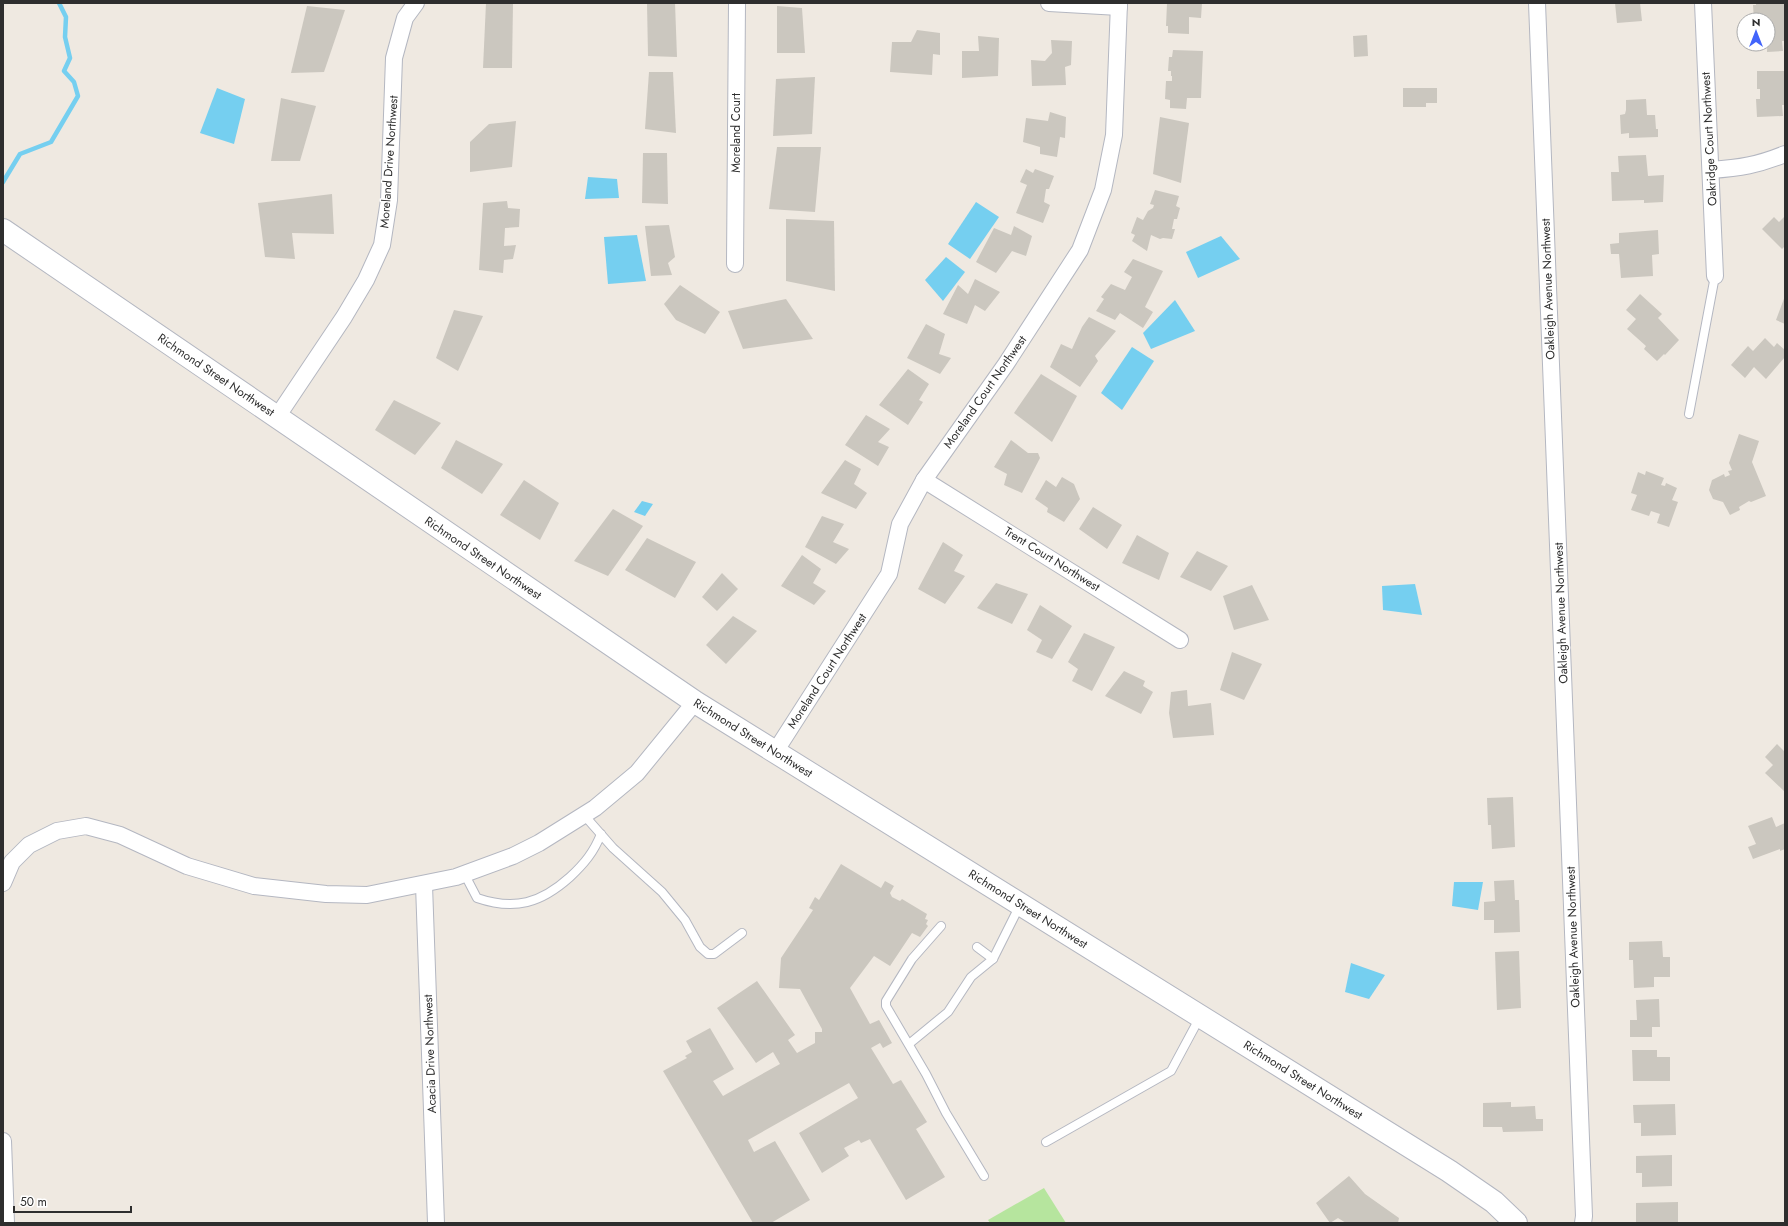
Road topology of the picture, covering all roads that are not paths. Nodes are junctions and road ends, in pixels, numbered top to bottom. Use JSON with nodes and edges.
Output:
{"nodes":[{"id":1,"x":416,"y":3,"type":"edge"},
{"id":2,"x":737,"y":3,"type":"edge"},
{"id":3,"x":1049,"y":3,"type":"edge"},
{"id":4,"x":1537,"y":3,"type":"edge"},
{"id":5,"x":1704,"y":3,"type":"edge"},
{"id":6,"x":1119,"y":5,"type":"edge"},
{"id":7,"x":1785,"y":154,"type":"edge"},
{"id":8,"x":1711,"y":170,"type":"junction"},
{"id":9,"x":3,"y":230,"type":"edge"},
{"id":10,"x":735,"y":264,"type":"dead end"},
{"id":11,"x":1715,"y":276,"type":"joint"},
{"id":12,"x":1689,"y":414,"type":"dead end"},
{"id":13,"x":277,"y":417,"type":"junction"},
{"id":14,"x":924,"y":480,"type":"junction"},
{"id":15,"x":1180,"y":640,"type":"dead end"},
{"id":16,"x":695,"y":702,"type":"junction"},
{"id":17,"x":775,"y":752,"type":"junction"},
{"id":18,"x":584,"y":815,"type":"junction"},
{"id":19,"x":601,"y":834,"type":"junction"},
{"id":20,"x":465,"y":874,"type":"junction"},
{"id":21,"x":3,"y":883,"type":"edge"},
{"id":22,"x":424,"y":885,"type":"junction"},
{"id":23,"x":1020,"y":904,"type":"junction"},
{"id":24,"x":941,"y":926,"type":"dead end"},
{"id":25,"x":742,"y":933,"type":"dead end"},
{"id":26,"x":977,"y":947,"type":"dead end"},
{"id":27,"x":993,"y":959,"type":"junction"},
{"id":28,"x":1201,"y":1016,"type":"junction"},
{"id":29,"x":909,"y":1044,"type":"junction"},
{"id":30,"x":3,"y":1141,"type":"edge"},
{"id":31,"x":1046,"y":1142,"type":"dead end"},
{"id":32,"x":984,"y":1176,"type":"dead end"},
{"id":33,"x":6,"y":1223,"type":"edge"},
{"id":34,"x":436,"y":1223,"type":"edge"},
{"id":35,"x":1516,"y":1223,"type":"edge"},
{"id":36,"x":1583,"y":1223,"type":"edge"}],
"edges":[{"from":1,"to":13,"type":"street","name":"Moreland Drive Northwest"},
{"from":2,"to":10,"type":"street","name":"Moreland Court"},
{"from":3,"to":6,"type":"street"},
{"from":4,"to":36,"type":"street","name":"Oakleigh Avenue Northwest"},
{"from":5,"to":8,"type":"street","name":"Oakridge Court Northwest"},
{"from":6,"to":14,"type":"street","name":"Moreland Court Northwest"},
{"from":7,"to":8,"type":"street"},
{"from":8,"to":11,"type":"street","name":"Oakridge Court Northwest"},
{"from":9,"to":13,"type":"street","name":"Richmond Street Northwest"},
{"from":11,"to":12,"type":"lane"},
{"from":13,"to":16,"type":"street","name":"Richmond Street Northwest"},
{"from":14,"to":15,"type":"street","name":"Trent Court Northwest"},
{"from":14,"to":17,"type":"street","name":"Moreland Court Northwest"},
{"from":16,"to":17,"type":"street","name":"Richmond Street Northwest"},
{"from":16,"to":18,"type":"street"},
{"from":17,"to":23,"type":"street","name":"Richmond Street Northwest"},
{"from":18,"to":19,"type":"lane"},
{"from":18,"to":20,"type":"street"},
{"from":19,"to":20,"type":"lane"},
{"from":19,"to":25,"type":"lane"},
{"from":20,"to":22,"type":"street"},
{"from":21,"to":22,"type":"street"},
{"from":22,"to":34,"type":"street","name":"Acacia Drive Northwest"},
{"from":23,"to":27,"type":"lane"},
{"from":23,"to":28,"type":"street","name":"Richmond Street Northwest"},
{"from":24,"to":29,"type":"lane"},
{"from":26,"to":27,"type":"lane"},
{"from":27,"to":29,"type":"lane"},
{"from":28,"to":31,"type":"lane"},
{"from":28,"to":35,"type":"street","name":"Richmond Street Northwest"},
{"from":29,"to":32,"type":"lane"},
{"from":30,"to":33,"type":"street"}]}
